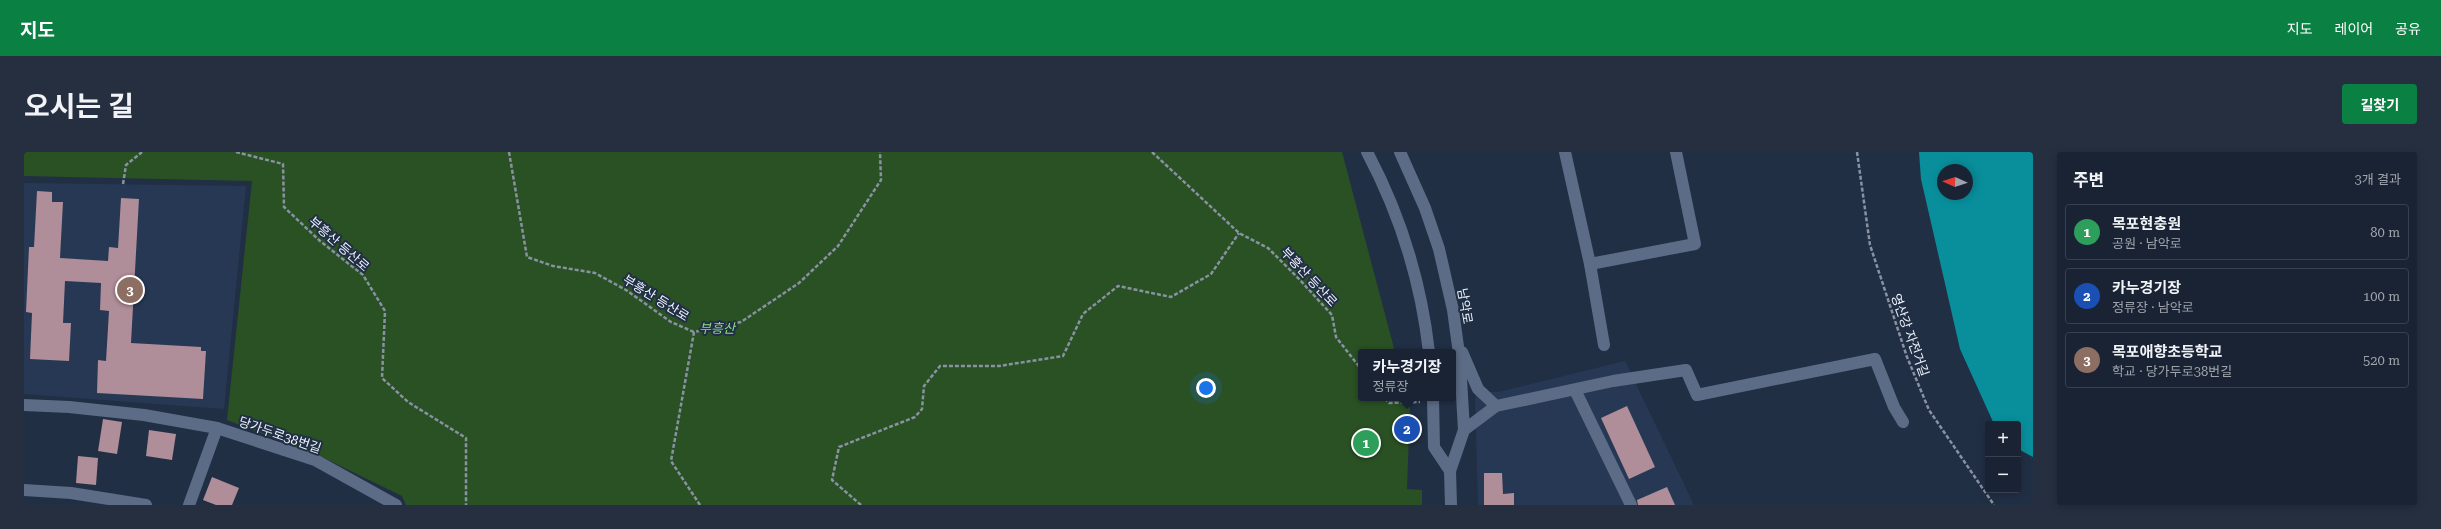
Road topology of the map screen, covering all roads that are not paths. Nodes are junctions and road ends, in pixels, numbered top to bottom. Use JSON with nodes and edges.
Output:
{"nodes":[{"id":1,"x":1367,"y":152,"type":"edge"},
{"id":2,"x":1400,"y":152,"type":"edge"},
{"id":3,"x":1565,"y":152,"type":"edge"},
{"id":4,"x":1676,"y":152,"type":"edge"},
{"id":5,"x":1590,"y":264,"type":"junction"},
{"id":6,"x":1457,"y":343,"type":"junction"},
{"id":7,"x":1604,"y":345,"type":"dead end"},
{"id":8,"x":1428,"y":349,"type":"edge"},
{"id":9,"x":1575,"y":390,"type":"junction"},
{"id":10,"x":1433,"y":401,"type":"edge"},
{"id":11,"x":24,"y":405,"type":"edge"},
{"id":12,"x":1496,"y":406,"type":"junction"},
{"id":13,"x":1903,"y":422,"type":"dead end"},
{"id":14,"x":217,"y":428,"type":"junction"},
{"id":15,"x":1464,"y":430,"type":"junction"},
{"id":16,"x":1450,"y":471,"type":"junction"},
{"id":17,"x":24,"y":490,"type":"edge"},
{"id":18,"x":146,"y":505,"type":"edge"},
{"id":19,"x":189,"y":505,"type":"edge"},
{"id":20,"x":396,"y":505,"type":"edge"},
{"id":21,"x":1451,"y":505,"type":"edge"},
{"id":22,"x":1631,"y":505,"type":"edge"}],
"edges":[{"from":1,"to":8,"type":"street"},
{"from":2,"to":6,"type":"street","name":"남악로"},
{"from":3,"to":5,"type":"street"},
{"from":4,"to":5,"type":"street"},
{"from":5,"to":7,"type":"street"},
{"from":6,"to":12,"type":"street"},
{"from":6,"to":15,"type":"street","name":"남악로"},
{"from":9,"to":12,"type":"street"},
{"from":9,"to":13,"type":"street"},
{"from":9,"to":22,"type":"street"},
{"from":10,"to":16,"type":"street"},
{"from":11,"to":14,"type":"street","name":"당가두로38번길"},
{"from":12,"to":15,"type":"street"},
{"from":14,"to":19,"type":"street"},
{"from":14,"to":20,"type":"street","name":"당가두로38번길"},
{"from":15,"to":16,"type":"street","name":"남악로"},
{"from":16,"to":21,"type":"street","name":"남악로"},
{"from":17,"to":18,"type":"street"}]}
